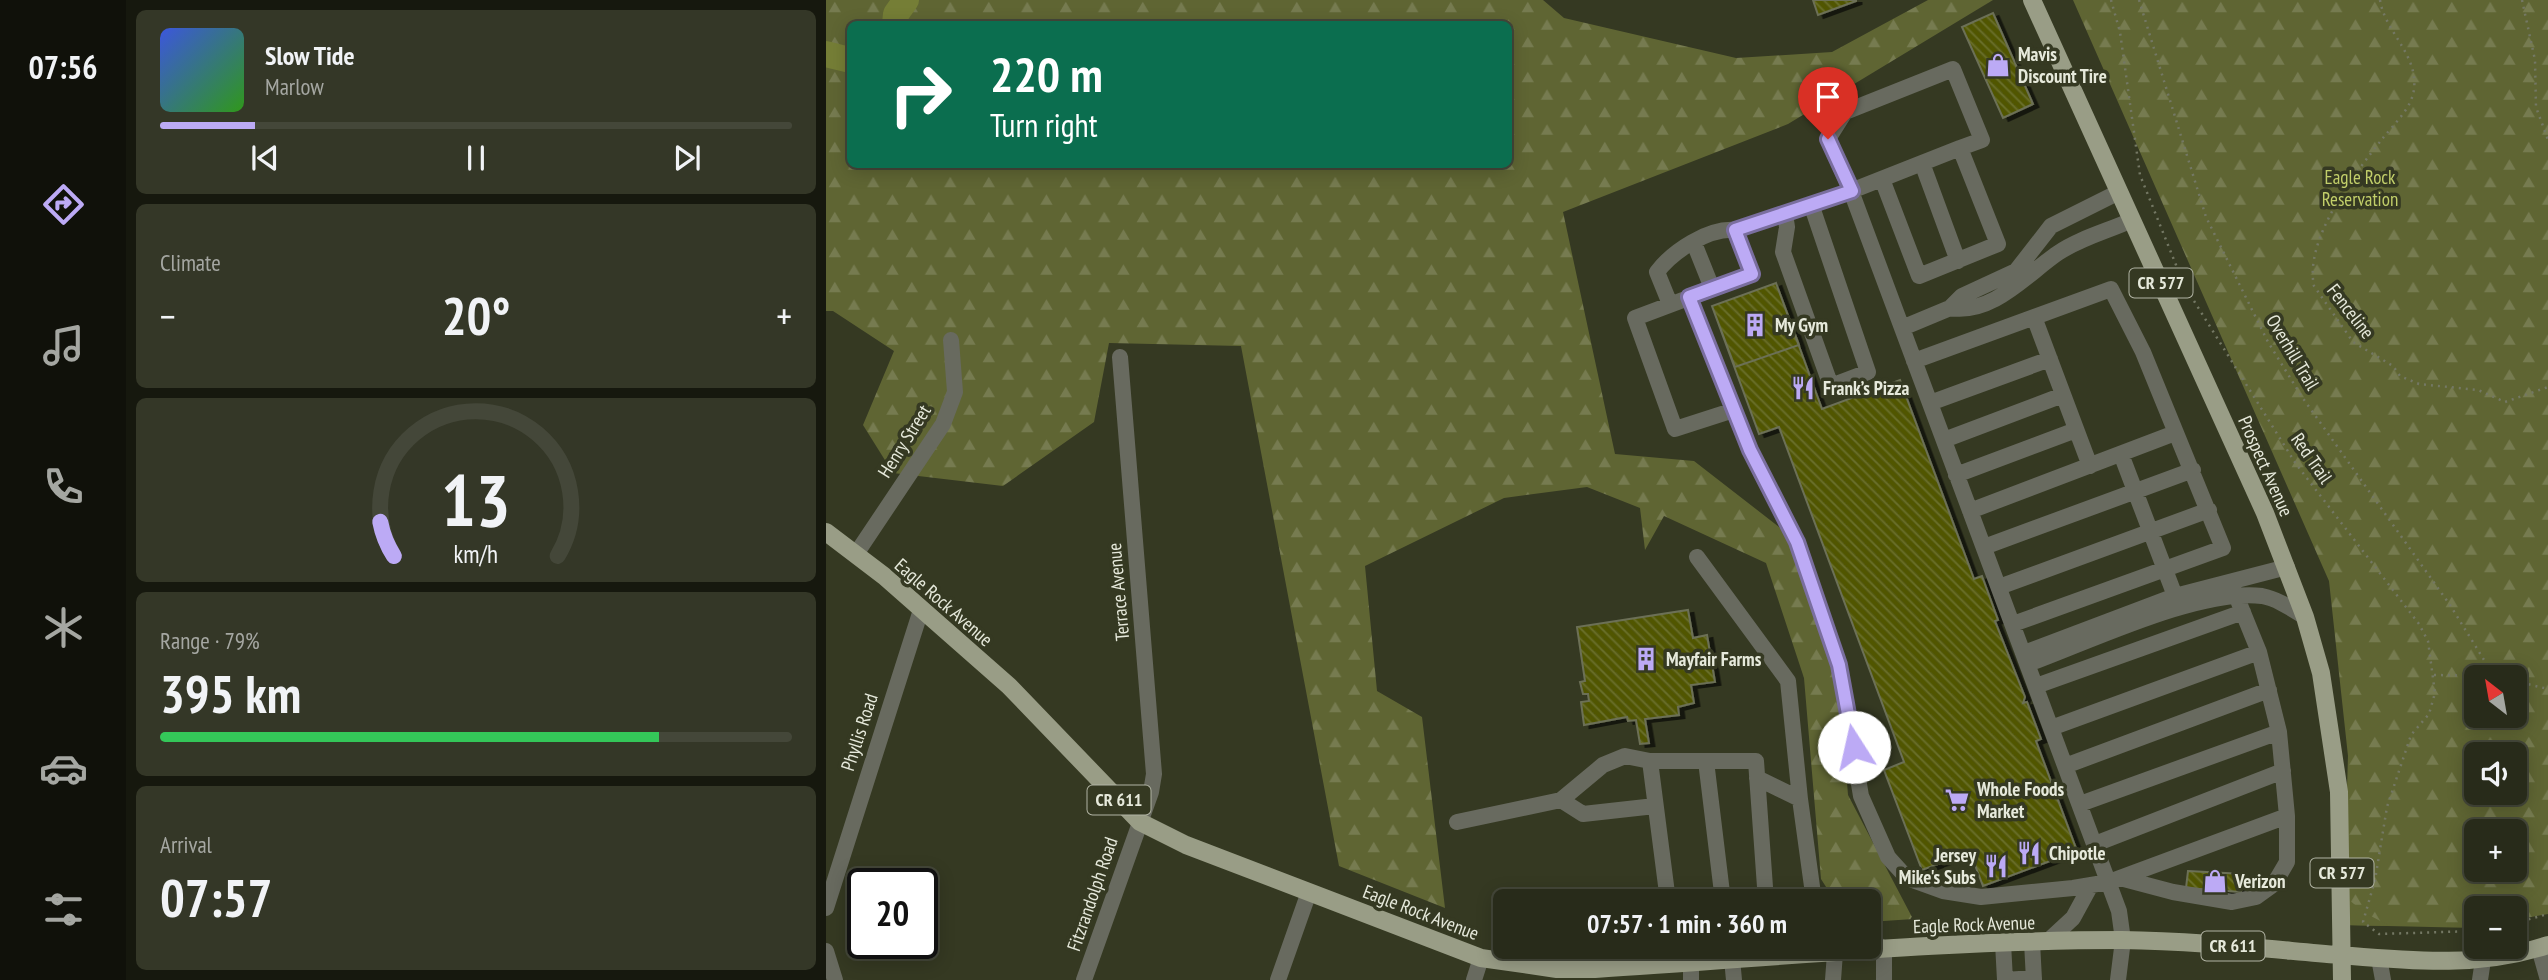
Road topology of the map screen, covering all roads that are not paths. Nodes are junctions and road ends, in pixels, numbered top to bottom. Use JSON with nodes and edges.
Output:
{"nodes":[{"id":1,"x":2032,"y":0,"type":"edge"},
{"id":2,"x":1960,"y":148,"type":"junction"},
{"id":3,"x":1922,"y":163,"type":"junction"},
{"id":4,"x":1882,"y":179,"type":"junction"},
{"id":5,"x":1852,"y":191,"type":"junction"},
{"id":6,"x":2119,"y":192,"type":"junction"},
{"id":7,"x":1811,"y":204,"type":"junction"},
{"id":8,"x":1784,"y":214,"type":"junction"},
{"id":9,"x":2132,"y":220,"type":"junction"},
{"id":10,"x":1735,"y":230,"type":"junction"},
{"id":11,"x":1693,"y":243,"type":"junction"},
{"id":12,"x":1958,"y":261,"type":"junction"},
{"id":13,"x":1712,"y":288,"type":"junction"},
{"id":14,"x":1689,"y":297,"type":"junction"},
{"id":15,"x":1670,"y":304,"type":"junction"},
{"id":16,"x":1950,"y":308,"type":"junction"},
{"id":17,"x":2034,"y":317,"type":"junction"},
{"id":18,"x":1902,"y":328,"type":"junction"},
{"id":19,"x":951,"y":340,"type":"dead end"},
{"id":20,"x":1120,"y":357,"type":"dead end"},
{"id":21,"x":2050,"y":359,"type":"junction"},
{"id":22,"x":1914,"y":361,"type":"junction"},
{"id":23,"x":2063,"y":395,"type":"junction"},
{"id":24,"x":1930,"y":403,"type":"junction"},
{"id":25,"x":1734,"y":410,"type":"junction"},
{"id":26,"x":2076,"y":430,"type":"junction"},
{"id":27,"x":2175,"y":433,"type":"junction"},
{"id":28,"x":1944,"y":440,"type":"junction"},
{"id":29,"x":2121,"y":454,"type":"junction"},
{"id":30,"x":2090,"y":466,"type":"junction"},
{"id":31,"x":2193,"y":470,"type":"junction"},
{"id":32,"x":1956,"y":475,"type":"junction"},
{"id":33,"x":2136,"y":491,"type":"junction"},
{"id":34,"x":2209,"y":510,"type":"junction"},
{"id":35,"x":1970,"y":511,"type":"junction"},
{"id":36,"x":2150,"y":531,"type":"junction"},
{"id":37,"x":826,"y":532,"type":"edge"},
{"id":38,"x":1984,"y":547,"type":"junction"},
{"id":39,"x":856,"y":554,"type":"junction"},
{"id":40,"x":1697,"y":556,"type":"dead end"},
{"id":41,"x":2287,"y":568,"type":"junction"},
{"id":42,"x":2164,"y":569,"type":"junction"},
{"id":43,"x":1999,"y":587,"type":"junction"},
{"id":44,"x":2234,"y":589,"type":"junction"},
{"id":45,"x":2175,"y":596,"type":"junction"},
{"id":46,"x":921,"y":610,"type":"junction"},
{"id":47,"x":2243,"y":612,"type":"junction"},
{"id":48,"x":2305,"y":617,"type":"junction"},
{"id":49,"x":2013,"y":624,"type":"junction"},
{"id":50,"x":2259,"y":652,"type":"junction"},
{"id":51,"x":2026,"y":659,"type":"junction"},
{"id":52,"x":2036,"y":686,"type":"junction"},
{"id":53,"x":2269,"y":690,"type":"junction"},
{"id":54,"x":2051,"y":728,"type":"junction"},
{"id":55,"x":2279,"y":732,"type":"junction"},
{"id":56,"x":1650,"y":761,"type":"junction"},
{"id":57,"x":1706,"y":761,"type":"junction"},
{"id":58,"x":2065,"y":766,"type":"junction"},
{"id":59,"x":2283,"y":771,"type":"junction"},
{"id":60,"x":1757,"y":778,"type":"junction"},
{"id":61,"x":1800,"y":799,"type":"junction"},
{"id":62,"x":1560,"y":800,"type":"junction"},
{"id":63,"x":2080,"y":804,"type":"junction"},
{"id":64,"x":1656,"y":806,"type":"junction"},
{"id":65,"x":2287,"y":816,"type":"junction"},
{"id":66,"x":1140,"y":822,"type":"junction"},
{"id":67,"x":1457,"y":822,"type":"dead end"},
{"id":68,"x":2095,"y":844,"type":"junction"},
{"id":69,"x":2115,"y":880,"type":"junction"},
{"id":70,"x":2091,"y":885,"type":"junction"},
{"id":71,"x":1666,"y":889,"type":"edge"},
{"id":72,"x":1722,"y":889,"type":"edge"},
{"id":73,"x":1765,"y":889,"type":"edge"},
{"id":74,"x":1815,"y":889,"type":"edge"},
{"id":75,"x":1308,"y":892,"type":"junction"},
{"id":76,"x":826,"y":908,"type":"edge"},
{"id":77,"x":2123,"y":940,"type":"junction"},
{"id":78,"x":2040,"y":942,"type":"junction"},
{"id":79,"x":2003,"y":943,"type":"junction"},
{"id":80,"x":1881,"y":944,"type":"edge"},
{"id":81,"x":2544,"y":946,"type":"edge"},
{"id":82,"x":826,"y":951,"type":"edge"},
{"id":83,"x":2343,"y":955,"type":"junction"},
{"id":84,"x":1481,"y":958,"type":"junction"},
{"id":85,"x":2379,"y":958,"type":"junction"},
{"id":86,"x":1732,"y":959,"type":"joint"},
{"id":87,"x":1835,"y":959,"type":"edge"},
{"id":88,"x":1879,"y":959,"type":"edge"},
{"id":89,"x":2483,"y":960,"type":"junction"},
{"id":90,"x":1683,"y":964,"type":"edge"},
{"id":91,"x":1557,"y":974,"type":"edge"},
{"id":92,"x":2034,"y":979,"type":"edge"},
{"id":93,"x":835,"y":980,"type":"edge"},
{"id":94,"x":1084,"y":980,"type":"edge"},
{"id":95,"x":1278,"y":980,"type":"edge"},
{"id":96,"x":1474,"y":980,"type":"edge"},
{"id":97,"x":1734,"y":980,"type":"edge"},
{"id":98,"x":1833,"y":980,"type":"edge"},
{"id":99,"x":1884,"y":980,"type":"edge"},
{"id":100,"x":2118,"y":980,"type":"edge"},
{"id":101,"x":2342,"y":980,"type":"edge"},
{"id":102,"x":2383,"y":980,"type":"edge"},
{"id":103,"x":2480,"y":980,"type":"edge"},
{"id":104,"x":2548,"y":980,"type":"edge"}],
"edges":[{"from":1,"to":6,"type":"main road","name":"Prospect Avenue","number":"CR 577"},
{"from":2,"to":3,"type":"street"},
{"from":2,"to":5,"type":"street"},
{"from":2,"to":12,"type":"street"},
{"from":3,"to":4,"type":"street"},
{"from":3,"to":12,"type":"street"},
{"from":4,"to":5,"type":"street"},
{"from":4,"to":12,"type":"street"},
{"from":5,"to":7,"type":"street"},
{"from":5,"to":18,"type":"street"},
{"from":6,"to":9,"type":"main road","name":"Prospect Avenue","number":"CR 577"},
{"from":6,"to":16,"type":"street"},
{"from":7,"to":8,"type":"street"},
{"from":7,"to":8,"type":"street"},
{"from":8,"to":10,"type":"street"},
{"from":9,"to":16,"type":"street"},
{"from":9,"to":41,"type":"main road","name":"Prospect Avenue","number":"CR 577"},
{"from":10,"to":11,"type":"street"},
{"from":10,"to":13,"type":"street"},
{"from":11,"to":13,"type":"street"},
{"from":11,"to":15,"type":"street"},
{"from":13,"to":14,"type":"street"},
{"from":14,"to":15,"type":"street"},
{"from":14,"to":25,"type":"street"},
{"from":15,"to":25,"type":"street"},
{"from":16,"to":18,"type":"street"},
{"from":17,"to":21,"type":"street"},
{"from":17,"to":22,"type":"street"},
{"from":17,"to":27,"type":"street"},
{"from":18,"to":22,"type":"street"},
{"from":19,"to":39,"type":"street","name":"Henry Street"},
{"from":20,"to":66,"type":"street","name":"Terrace Avenue"},
{"from":21,"to":23,"type":"street"},
{"from":21,"to":24,"type":"street"},
{"from":22,"to":24,"type":"street"},
{"from":23,"to":26,"type":"street"},
{"from":23,"to":28,"type":"street"},
{"from":24,"to":28,"type":"street"},
{"from":25,"to":70,"type":"street"},
{"from":26,"to":30,"type":"street"},
{"from":26,"to":32,"type":"street"},
{"from":27,"to":29,"type":"street"},
{"from":27,"to":31,"type":"street"},
{"from":28,"to":32,"type":"street"},
{"from":29,"to":30,"type":"street"},
{"from":29,"to":33,"type":"street"},
{"from":30,"to":35,"type":"street"},
{"from":31,"to":33,"type":"street"},
{"from":31,"to":34,"type":"street"},
{"from":32,"to":35,"type":"street"},
{"from":33,"to":36,"type":"street"},
{"from":33,"to":38,"type":"street"},
{"from":34,"to":36,"type":"street"},
{"from":34,"to":42,"type":"street"},
{"from":35,"to":38,"type":"street"},
{"from":36,"to":42,"type":"street"},
{"from":36,"to":43,"type":"street"},
{"from":37,"to":39,"type":"main road","name":"Eagle Rock Avenue","number":"CR 611"},
{"from":38,"to":43,"type":"street"},
{"from":39,"to":46,"type":"main road","name":"Eagle Rock Avenue","number":"CR 611"},
{"from":40,"to":61,"type":"street"},
{"from":41,"to":44,"type":"street"},
{"from":41,"to":48,"type":"main road","name":"Prospect Avenue","number":"CR 577"},
{"from":42,"to":45,"type":"street"},
{"from":42,"to":49,"type":"street"},
{"from":43,"to":49,"type":"street"},
{"from":44,"to":45,"type":"street"},
{"from":44,"to":47,"type":"street"},
{"from":44,"to":48,"type":"street"},
{"from":44,"to":51,"type":"street"},
{"from":45,"to":51,"type":"street"},
{"from":46,"to":66,"type":"main road","name":"Eagle Rock Avenue","number":"CR 611"},
{"from":46,"to":76,"type":"street","name":"Phyllis Road"},
{"from":47,"to":50,"type":"street"},
{"from":47,"to":52,"type":"street"},
{"from":48,"to":83,"type":"main road","name":"Prospect Avenue","number":"CR 577"},
{"from":49,"to":51,"type":"street"},
{"from":50,"to":53,"type":"street"},
{"from":50,"to":54,"type":"street"},
{"from":51,"to":52,"type":"street"},
{"from":52,"to":54,"type":"street"},
{"from":53,"to":55,"type":"street"},
{"from":53,"to":58,"type":"street"},
{"from":54,"to":58,"type":"street"},
{"from":55,"to":59,"type":"street"},
{"from":55,"to":63,"type":"street"},
{"from":56,"to":57,"type":"street"},
{"from":56,"to":62,"type":"street"},
{"from":56,"to":64,"type":"street"},
{"from":57,"to":60,"type":"street"},
{"from":57,"to":72,"type":"street"},
{"from":58,"to":63,"type":"street"},
{"from":59,"to":65,"type":"street"},
{"from":59,"to":68,"type":"street"},
{"from":60,"to":61,"type":"street"},
{"from":60,"to":73,"type":"street"},
{"from":61,"to":74,"type":"street"},
{"from":62,"to":64,"type":"street"},
{"from":62,"to":67,"type":"street"},
{"from":63,"to":68,"type":"street"},
{"from":64,"to":71,"type":"street"},
{"from":65,"to":69,"type":"street"},
{"from":65,"to":69,"type":"street"},
{"from":66,"to":75,"type":"main road","name":"Eagle Rock Avenue","number":"CR 611"},
{"from":66,"to":94,"type":"street","name":"Fitzrandolph Road"},
{"from":68,"to":69,"type":"street"},
{"from":69,"to":70,"type":"street"},
{"from":69,"to":77,"type":"street"},
{"from":70,"to":78,"type":"street"},
{"from":75,"to":84,"type":"main road","name":"Eagle Rock Avenue","number":"CR 611"},
{"from":75,"to":95,"type":"street"},
{"from":77,"to":78,"type":"main road","name":"Eagle Rock Avenue","number":"CR 611"},
{"from":77,"to":83,"type":"main road","name":"Eagle Rock Avenue","number":"CR 611"},
{"from":77,"to":100,"type":"street"},
{"from":78,"to":79,"type":"main road","name":"Eagle Rock Avenue","number":"CR 611"},
{"from":78,"to":92,"type":"street"},
{"from":79,"to":80,"type":"main road","name":"Eagle Rock Avenue","number":"CR 611"},
{"from":79,"to":92,"type":"street"},
{"from":81,"to":89,"type":"main road","name":"Eagle Rock Avenue","number":"CR 611"},
{"from":81,"to":104,"type":"street"},
{"from":82,"to":93,"type":"street"},
{"from":83,"to":85,"type":"main road","name":"Eagle Rock Avenue","number":"CR 611"},
{"from":83,"to":101,"type":"main road","name":"Prospect Avenue","number":"CR 577"},
{"from":84,"to":91,"type":"main road","name":"Eagle Rock Avenue","number":"CR 611"},
{"from":84,"to":96,"type":"street"},
{"from":85,"to":89,"type":"main road","name":"Eagle Rock Avenue","number":"CR 611"},
{"from":85,"to":102,"type":"street"},
{"from":86,"to":90,"type":"main road","name":"Eagle Rock Avenue","number":"CR 611"},
{"from":86,"to":97,"type":"street"},
{"from":87,"to":98,"type":"street"},
{"from":88,"to":99,"type":"street"},
{"from":89,"to":103,"type":"street"},
{"from":90,"to":91,"type":"main road","name":"Eagle Rock Avenue","number":"CR 611"}]}
